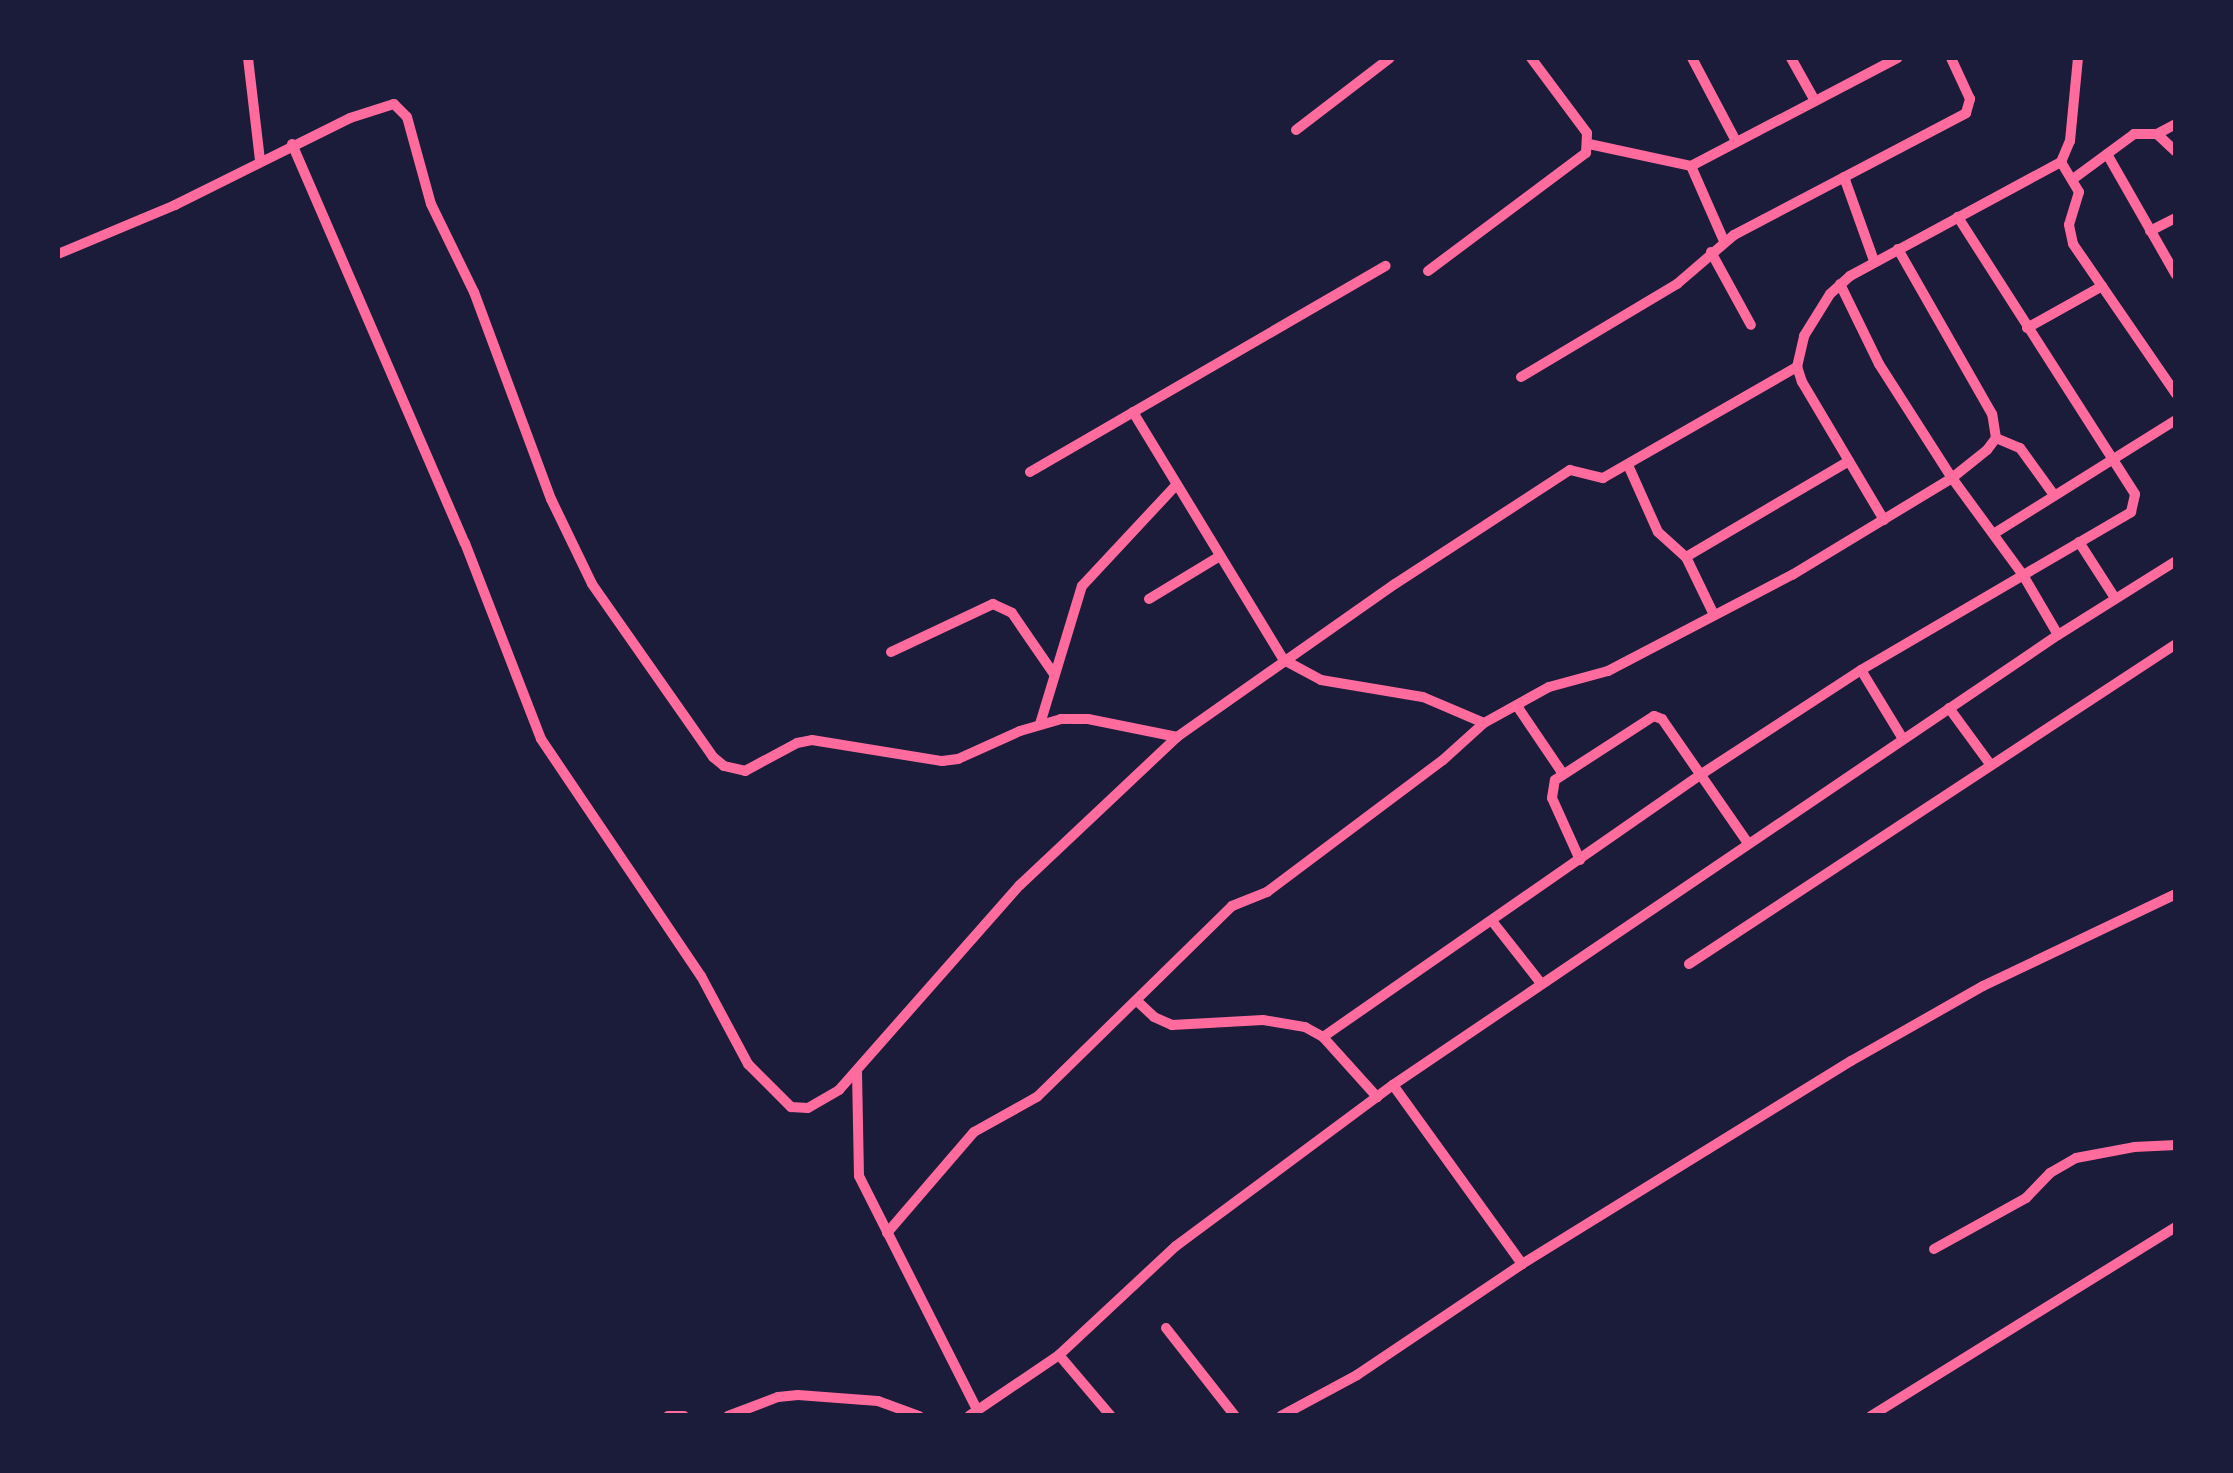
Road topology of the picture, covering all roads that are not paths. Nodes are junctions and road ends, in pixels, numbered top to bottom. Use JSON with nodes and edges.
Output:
{"nodes":[{"id":1,"x":248,"y":58,"type":"edge"},
{"id":2,"x":1390,"y":58,"type":"edge"},
{"id":3,"x":1531,"y":58,"type":"edge"},
{"id":4,"x":1692,"y":58,"type":"edge"},
{"id":5,"x":1791,"y":58,"type":"edge"},
{"id":6,"x":1952,"y":58,"type":"edge"},
{"id":7,"x":2078,"y":58,"type":"edge"},
{"id":8,"x":1894,"y":59,"type":"edge"},
{"id":9,"x":1815,"y":101,"type":"junction"},
{"id":10,"x":2176,"y":124,"type":"edge"},
{"id":11,"x":1296,"y":130,"type":"dead end"},
{"id":12,"x":2157,"y":134,"type":"junction"},
{"id":13,"x":1736,"y":142,"type":"junction"},
{"id":14,"x":292,"y":144,"type":"junction"},
{"id":15,"x":1589,"y":144,"type":"junction"},
{"id":16,"x":2176,"y":152,"type":"edge"},
{"id":17,"x":2108,"y":154,"type":"junction"},
{"id":18,"x":260,"y":160,"type":"junction"},
{"id":19,"x":2061,"y":162,"type":"junction"},
{"id":20,"x":1690,"y":166,"type":"junction"},
{"id":21,"x":1844,"y":177,"type":"junction"},
{"id":22,"x":2074,"y":180,"type":"junction"},
{"id":23,"x":1958,"y":217,"type":"junction"},
{"id":24,"x":2176,"y":218,"type":"edge"},
{"id":25,"x":2150,"y":232,"type":"junction"},
{"id":26,"x":1724,"y":241,"type":"junction"},
{"id":27,"x":1898,"y":248,"type":"junction"},
{"id":28,"x":1711,"y":252,"type":"junction"},
{"id":29,"x":58,"y":254,"type":"edge"},
{"id":30,"x":1874,"y":262,"type":"junction"},
{"id":31,"x":1386,"y":266,"type":"dead end"},
{"id":32,"x":1428,"y":271,"type":"dead end"},
{"id":33,"x":2176,"y":275,"type":"edge"},
{"id":34,"x":1840,"y":284,"type":"junction"},
{"id":35,"x":2102,"y":286,"type":"junction"},
{"id":36,"x":1751,"y":325,"type":"dead end"},
{"id":37,"x":2027,"y":328,"type":"junction"},
{"id":38,"x":1797,"y":367,"type":"junction"},
{"id":39,"x":1520,"y":376,"type":"dead end"},
{"id":40,"x":2176,"y":394,"type":"edge"},
{"id":41,"x":1133,"y":412,"type":"junction"},
{"id":42,"x":2176,"y":420,"type":"edge"},
{"id":43,"x":1996,"y":438,"type":"junction"},
{"id":44,"x":2110,"y":459,"type":"junction"},
{"id":45,"x":1849,"y":460,"type":"junction"},
{"id":46,"x":1628,"y":465,"type":"junction"},
{"id":47,"x":1030,"y":472,"type":"dead end"},
{"id":48,"x":1952,"y":478,"type":"junction"},
{"id":49,"x":1177,"y":484,"type":"junction"},
{"id":50,"x":2054,"y":495,"type":"junction"},
{"id":51,"x":1884,"y":520,"type":"junction"},
{"id":52,"x":1995,"y":533,"type":"junction"},
{"id":53,"x":2078,"y":542,"type":"junction"},
{"id":54,"x":1220,"y":556,"type":"junction"},
{"id":55,"x":1686,"y":558,"type":"junction"},
{"id":56,"x":2176,"y":562,"type":"edge"},
{"id":57,"x":2023,"y":575,"type":"junction"},
{"id":58,"x":2114,"y":598,"type":"junction"},
{"id":59,"x":1149,"y":599,"type":"dead end"},
{"id":60,"x":1714,"y":615,"type":"junction"},
{"id":61,"x":2058,"y":635,"type":"junction"},
{"id":62,"x":2176,"y":644,"type":"edge"},
{"id":63,"x":891,"y":652,"type":"dead end"},
{"id":64,"x":1284,"y":660,"type":"junction"},
{"id":65,"x":1861,"y":670,"type":"junction"},
{"id":66,"x":1054,"y":674,"type":"junction"},
{"id":67,"x":1517,"y":706,"type":"junction"},
{"id":68,"x":1949,"y":708,"type":"junction"},
{"id":69,"x":1484,"y":723,"type":"junction"},
{"id":70,"x":1040,"y":724,"type":"junction"},
{"id":71,"x":1177,"y":738,"type":"junction"},
{"id":72,"x":1903,"y":739,"type":"junction"},
{"id":73,"x":1990,"y":764,"type":"junction"},
{"id":74,"x":1563,"y":774,"type":"junction"},
{"id":75,"x":1700,"y":776,"type":"junction"},
{"id":76,"x":1748,"y":843,"type":"junction"},
{"id":77,"x":1580,"y":860,"type":"junction"},
{"id":78,"x":2176,"y":894,"type":"edge"},
{"id":79,"x":1492,"y":922,"type":"junction"},
{"id":80,"x":1690,"y":964,"type":"dead end"},
{"id":81,"x":1540,"y":982,"type":"junction"},
{"id":82,"x":1137,"y":1002,"type":"junction"},
{"id":83,"x":1324,"y":1038,"type":"junction"},
{"id":84,"x":857,"y":1072,"type":"junction"},
{"id":85,"x":1393,"y":1086,"type":"junction"},
{"id":86,"x":1377,"y":1097,"type":"junction"},
{"id":87,"x":2176,"y":1145,"type":"edge"},
{"id":88,"x":2176,"y":1228,"type":"edge"},
{"id":89,"x":886,"y":1233,"type":"junction"},
{"id":90,"x":1934,"y":1249,"type":"dead end"},
{"id":91,"x":1522,"y":1264,"type":"junction"},
{"id":92,"x":1166,"y":1328,"type":"dead end"},
{"id":93,"x":1058,"y":1355,"type":"junction"},
{"id":94,"x":973,"y":1413,"type":"edge"},
{"id":95,"x":668,"y":1416,"type":"edge"},
{"id":96,"x":684,"y":1416,"type":"edge"},
{"id":97,"x":728,"y":1416,"type":"edge"},
{"id":98,"x":919,"y":1416,"type":"edge"},
{"id":99,"x":1111,"y":1416,"type":"edge"},
{"id":100,"x":1235,"y":1416,"type":"edge"},
{"id":101,"x":1281,"y":1416,"type":"edge"},
{"id":102,"x":1870,"y":1416,"type":"edge"}],
"edges":[{"from":1,"to":18,"type":"street"},
{"from":2,"to":11,"type":"street"},
{"from":3,"to":15,"type":"street"},
{"from":4,"to":13,"type":"street"},
{"from":5,"to":9,"type":"street"},
{"from":6,"to":21,"type":"street"},
{"from":7,"to":19,"type":"street"},
{"from":8,"to":9,"type":"street"},
{"from":9,"to":13,"type":"street"},
{"from":10,"to":12,"type":"street"},
{"from":12,"to":16,"type":"street"},
{"from":12,"to":17,"type":"street"},
{"from":13,"to":20,"type":"street"},
{"from":14,"to":18,"type":"street"},
{"from":14,"to":70,"type":"street"},
{"from":14,"to":84,"type":"street"},
{"from":15,"to":20,"type":"street"},
{"from":15,"to":32,"type":"street"},
{"from":17,"to":22,"type":"street"},
{"from":17,"to":25,"type":"street"},
{"from":18,"to":29,"type":"street"},
{"from":19,"to":22,"type":"street"},
{"from":19,"to":23,"type":"street"},
{"from":20,"to":26,"type":"street"},
{"from":21,"to":26,"type":"street"},
{"from":21,"to":30,"type":"street"},
{"from":22,"to":35,"type":"street"},
{"from":23,"to":27,"type":"street"},
{"from":23,"to":37,"type":"street"},
{"from":24,"to":25,"type":"street"},
{"from":25,"to":33,"type":"street"},
{"from":26,"to":28,"type":"street"},
{"from":27,"to":30,"type":"street"},
{"from":27,"to":43,"type":"street"},
{"from":28,"to":36,"type":"street"},
{"from":28,"to":39,"type":"street"},
{"from":30,"to":34,"type":"street"},
{"from":31,"to":41,"type":"street"},
{"from":34,"to":38,"type":"street"},
{"from":34,"to":48,"type":"street"},
{"from":35,"to":37,"type":"street"},
{"from":35,"to":40,"type":"street"},
{"from":37,"to":44,"type":"street"},
{"from":38,"to":45,"type":"street"},
{"from":38,"to":46,"type":"street"},
{"from":41,"to":47,"type":"street"},
{"from":41,"to":49,"type":"street"},
{"from":42,"to":44,"type":"street"},
{"from":43,"to":48,"type":"street"},
{"from":43,"to":50,"type":"street"},
{"from":44,"to":50,"type":"street"},
{"from":44,"to":53,"type":"street"},
{"from":45,"to":51,"type":"street"},
{"from":45,"to":55,"type":"street"},
{"from":46,"to":55,"type":"street"},
{"from":46,"to":64,"type":"street"},
{"from":48,"to":51,"type":"street"},
{"from":48,"to":52,"type":"street"},
{"from":49,"to":54,"type":"street"},
{"from":49,"to":66,"type":"street"},
{"from":50,"to":52,"type":"street"},
{"from":51,"to":60,"type":"street"},
{"from":52,"to":57,"type":"street"},
{"from":53,"to":57,"type":"street"},
{"from":53,"to":58,"type":"street"},
{"from":54,"to":59,"type":"street"},
{"from":54,"to":64,"type":"street"},
{"from":55,"to":60,"type":"street"},
{"from":56,"to":58,"type":"street"},
{"from":57,"to":61,"type":"street"},
{"from":57,"to":65,"type":"street"},
{"from":58,"to":61,"type":"street"},
{"from":60,"to":67,"type":"street"},
{"from":61,"to":68,"type":"street"},
{"from":62,"to":73,"type":"street"},
{"from":63,"to":66,"type":"street"},
{"from":64,"to":69,"type":"street"},
{"from":64,"to":71,"type":"street"},
{"from":65,"to":72,"type":"street"},
{"from":65,"to":75,"type":"street"},
{"from":66,"to":70,"type":"street"},
{"from":67,"to":69,"type":"street"},
{"from":67,"to":74,"type":"street"},
{"from":68,"to":72,"type":"street"},
{"from":68,"to":73,"type":"street"},
{"from":69,"to":82,"type":"street"},
{"from":70,"to":71,"type":"street"},
{"from":71,"to":84,"type":"street"},
{"from":72,"to":76,"type":"street"},
{"from":73,"to":80,"type":"street"},
{"from":74,"to":75,"type":"street"},
{"from":74,"to":77,"type":"street"},
{"from":75,"to":76,"type":"street"},
{"from":75,"to":77,"type":"street"},
{"from":76,"to":81,"type":"street"},
{"from":77,"to":79,"type":"street"},
{"from":78,"to":91,"type":"street"},
{"from":79,"to":81,"type":"street"},
{"from":79,"to":83,"type":"street"},
{"from":81,"to":85,"type":"street"},
{"from":82,"to":83,"type":"street"},
{"from":82,"to":89,"type":"street"},
{"from":83,"to":86,"type":"street"},
{"from":84,"to":89,"type":"street"},
{"from":85,"to":86,"type":"street"},
{"from":85,"to":91,"type":"street"},
{"from":86,"to":93,"type":"street"},
{"from":87,"to":90,"type":"street"},
{"from":88,"to":102,"type":"street"},
{"from":89,"to":94,"type":"street"},
{"from":91,"to":101,"type":"street"},
{"from":92,"to":100,"type":"street"},
{"from":93,"to":94,"type":"street"},
{"from":93,"to":99,"type":"street"},
{"from":95,"to":96,"type":"street"},
{"from":97,"to":98,"type":"street"}]}
